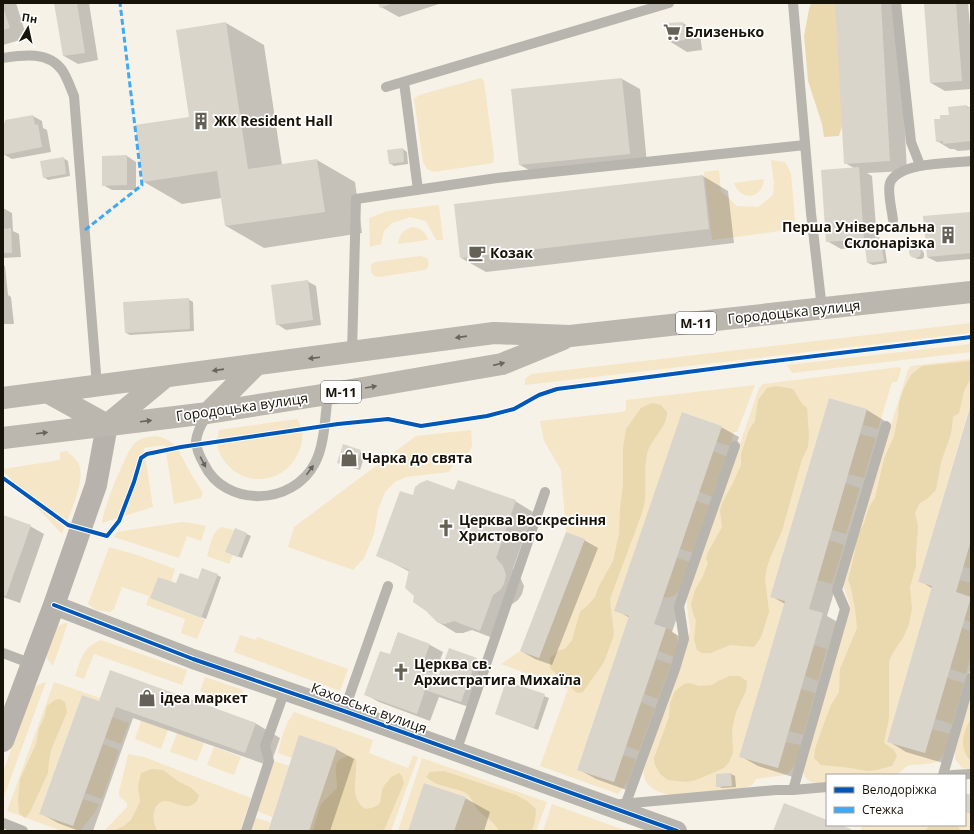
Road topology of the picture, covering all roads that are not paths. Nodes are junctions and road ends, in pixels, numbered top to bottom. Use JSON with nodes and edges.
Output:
{"nodes":[{"id":1,"x":669,"y":3,"type":"edge"},
{"id":2,"x":792,"y":3,"type":"edge"},
{"id":3,"x":896,"y":3,"type":"edge"},
{"id":4,"x":3,"y":58,"type":"edge"},
{"id":5,"x":404,"y":82,"type":"junction"},
{"id":6,"x":386,"y":88,"type":"dead end"},
{"id":7,"x":805,"y":145,"type":"junction"},
{"id":8,"x":971,"y":161,"type":"edge"},
{"id":9,"x":920,"y":166,"type":"junction"},
{"id":10,"x":418,"y":190,"type":"junction"},
{"id":11,"x":893,"y":220,"type":"dead end"},
{"id":12,"x":971,"y":292,"type":"edge"},
{"id":13,"x":822,"y":309,"type":"junction"},
{"id":14,"x":570,"y":336,"type":"junction"},
{"id":15,"x":352,"y":353,"type":"junction"},
{"id":16,"x":256,"y":365,"type":"junction"},
{"id":17,"x":165,"y":377,"type":"junction"},
{"id":18,"x":97,"y":386,"type":"junction"},
{"id":19,"x":48,"y":393,"type":"junction"},
{"id":20,"x":328,"y":394,"type":"junction"},
{"id":21,"x":3,"y":398,"type":"edge"},
{"id":22,"x":208,"y":413,"type":"junction"},
{"id":23,"x":107,"y":425,"type":"junction"},
{"id":24,"x":886,"y":426,"type":"dead end"},
{"id":25,"x":3,"y":438,"type":"edge"},
{"id":26,"x":735,"y":446,"type":"dead end"},
{"id":27,"x":545,"y":492,"type":"dead end"},
{"id":28,"x":388,"y":586,"type":"dead end"},
{"id":29,"x":54,"y":605,"type":"junction"},
{"id":30,"x":3,"y":653,"type":"edge"},
{"id":31,"x":32,"y":664,"type":"junction"},
{"id":32,"x":971,"y":678,"type":"edge"},
{"id":33,"x":284,"y":690,"type":"junction"},
{"id":34,"x":344,"y":711,"type":"junction"},
{"id":35,"x":4,"y":736,"type":"edge"},
{"id":36,"x":456,"y":752,"type":"junction"},
{"id":37,"x":943,"y":774,"type":"edge"},
{"id":38,"x":826,"y":787,"type":"edge"},
{"id":39,"x":793,"y":790,"type":"junction"},
{"id":40,"x":626,"y":803,"type":"junction"},
{"id":41,"x":605,"y":806,"type":"junction"},
{"id":42,"x":3,"y":823,"type":"edge"},
{"id":43,"x":667,"y":829,"type":"edge"},
{"id":44,"x":23,"y":831,"type":"edge"},
{"id":45,"x":246,"y":831,"type":"edge"}],
"edges":[{"from":1,"to":5,"type":"lane"},
{"from":2,"to":7,"type":"lane"},
{"from":3,"to":9,"type":"lane"},
{"from":4,"to":18,"type":"lane"},
{"from":5,"to":6,"type":"lane"},
{"from":5,"to":10,"type":"lane"},
{"from":7,"to":10,"type":"lane"},
{"from":7,"to":13,"type":"lane"},
{"from":8,"to":9,"type":"lane"},
{"from":9,"to":11,"type":"lane"},
{"from":10,"to":15,"type":"lane"},
{"from":12,"to":13,"type":"main road","name":"Городоцька вулиця","number":"М-11"},
{"from":13,"to":14,"type":"main road","name":"Городоцька вулиця","number":"М-11"},
{"from":14,"to":15,"type":"main road","name":"Городоцька вулиця","number":"М-11","one_way":true},
{"from":20,"to":14,"type":"main road","name":"Городоцька вулиця","number":"М-11","one_way":true},
{"from":15,"to":16,"type":"main road","name":"Городоцька вулиця","number":"М-11","one_way":true},
{"from":16,"to":17,"type":"main road","name":"Городоцька вулиця","number":"М-11","one_way":true},
{"from":16,"to":22,"type":"main road"},
{"from":17,"to":18,"type":"main road","name":"Городоцька вулиця","number":"М-11"},
{"from":17,"to":23,"type":"main road"},
{"from":18,"to":19,"type":"main road","name":"Городоцька вулиця","number":"М-11"},
{"from":19,"to":21,"type":"main road","name":"Городоцька вулиця","number":"М-11"},
{"from":19,"to":23,"type":"main road"},
{"from":20,"to":22,"type":"main road","name":"Городоцька вулиця","number":"М-11"},
{"from":22,"to":20,"type":"lane","one_way":true},
{"from":23,"to":22,"type":"main road","name":"Городоцька вулиця","number":"М-11","one_way":true},
{"from":25,"to":23,"type":"main road","name":"Городоцька вулиця","number":"М-11","one_way":true},
{"from":23,"to":29,"type":"street"},
{"from":24,"to":39,"type":"lane"},
{"from":26,"to":40,"type":"lane"},
{"from":27,"to":36,"type":"lane"},
{"from":28,"to":34,"type":"lane"},
{"from":29,"to":31,"type":"street"},
{"from":29,"to":33,"type":"street","name":"Каховська вулиця"},
{"from":30,"to":31,"type":"lane"},
{"from":31,"to":35,"type":"street"},
{"from":32,"to":37,"type":"lane"},
{"from":33,"to":34,"type":"street","name":"Каховська вулиця"},
{"from":33,"to":45,"type":"lane"},
{"from":34,"to":36,"type":"street","name":"Каховська вулиця"},
{"from":36,"to":41,"type":"street","name":"Каховська вулиця"},
{"from":38,"to":39,"type":"lane"},
{"from":39,"to":40,"type":"lane"},
{"from":40,"to":41,"type":"lane"},
{"from":41,"to":43,"type":"street","name":"Каховська вулиця"},
{"from":42,"to":44,"type":"lane"}]}
